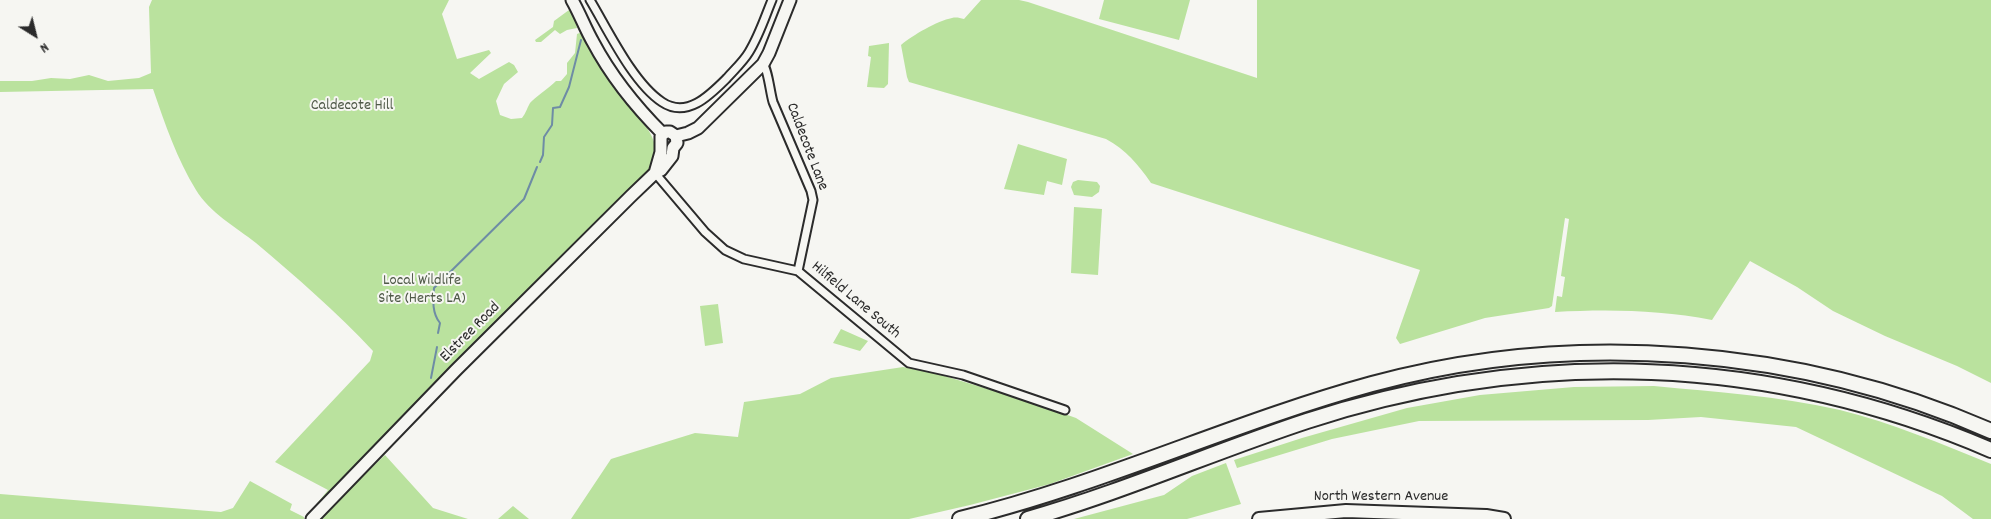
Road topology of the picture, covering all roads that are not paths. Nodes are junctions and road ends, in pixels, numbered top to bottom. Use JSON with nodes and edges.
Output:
{"nodes":[{"id":1,"x":572,"y":0,"type":"edge"},
{"id":2,"x":590,"y":0,"type":"edge"},
{"id":3,"x":772,"y":0,"type":"edge"},
{"id":4,"x":790,"y":0,"type":"edge"},
{"id":5,"x":763,"y":64,"type":"junction"},
{"id":6,"x":666,"y":142,"type":"junction"},
{"id":7,"x":655,"y":173,"type":"junction"},
{"id":8,"x":798,"y":271,"type":"junction"},
{"id":9,"x":1065,"y":410,"type":"dead end"},
{"id":10,"x":1991,"y":431,"type":"edge"},
{"id":11,"x":1991,"y":450,"type":"edge"},
{"id":12,"x":312,"y":519,"type":"edge"},
{"id":13,"x":960,"y":519,"type":"edge"},
{"id":14,"x":1028,"y":519,"type":"edge"},
{"id":15,"x":1261,"y":519,"type":"edge"},
{"id":16,"x":1504,"y":519,"type":"edge"}],
"edges":[{"from":1,"to":6,"type":"main road"},
{"from":2,"to":3,"type":"street"},
{"from":4,"to":5,"type":"main road"},
{"from":5,"to":6,"type":"main road"},
{"from":5,"to":8,"type":"street","name":"Caldecote Lane"},
{"from":6,"to":7,"type":"main road"},
{"from":7,"to":8,"type":"street","name":"Hilfield Lane South"},
{"from":7,"to":12,"type":"main road","name":"Elstree Road"},
{"from":8,"to":9,"type":"street","name":"Hilfield Lane South"},
{"from":10,"to":13,"type":"highway"},
{"from":11,"to":14,"type":"highway"},
{"from":15,"to":16,"type":"highway","name":"North Western Avenue"}]}
